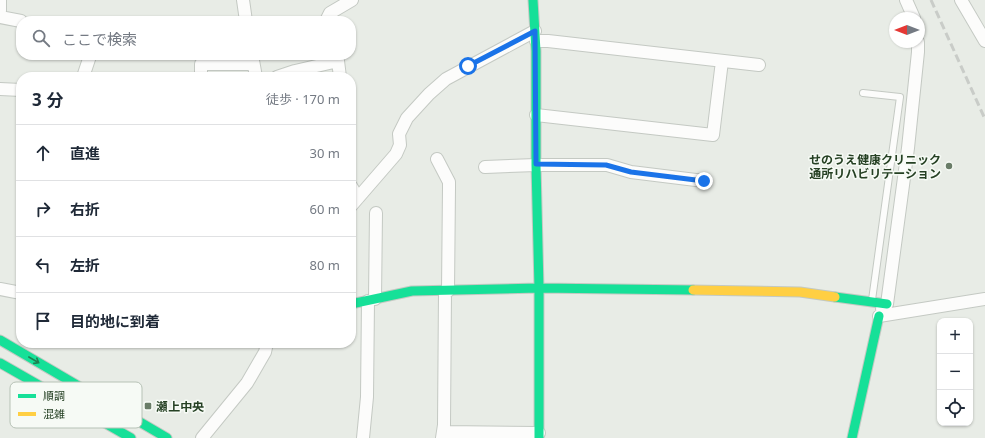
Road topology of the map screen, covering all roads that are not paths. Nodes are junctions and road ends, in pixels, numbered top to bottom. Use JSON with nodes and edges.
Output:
{"nodes":[{"id":1,"x":0,"y":0,"type":"edge"},
{"id":2,"x":243,"y":0,"type":"edge"},
{"id":3,"x":352,"y":0,"type":"edge"},
{"id":4,"x":534,"y":0,"type":"edge"},
{"id":5,"x":906,"y":0,"type":"edge"},
{"id":6,"x":961,"y":0,"type":"edge"},
{"id":7,"x":0,"y":11,"type":"edge"},
{"id":8,"x":911,"y":12,"type":"edge"},
{"id":9,"x":245,"y":16,"type":"edge"},
{"id":10,"x":328,"y":16,"type":"edge"},
{"id":11,"x":0,"y":17,"type":"edge"},
{"id":12,"x":16,"y":20,"type":"edge"},
{"id":13,"x":535,"y":36,"type":"junction"},
{"id":14,"x":985,"y":41,"type":"edge"},
{"id":15,"x":918,"y":48,"type":"edge"},
{"id":16,"x":89,"y":60,"type":"edge"},
{"id":17,"x":243,"y":60,"type":"edge"},
{"id":18,"x":253,"y":60,"type":"edge"},
{"id":19,"x":331,"y":60,"type":"edge"},
{"id":20,"x":337,"y":60,"type":"edge"},
{"id":21,"x":722,"y":61,"type":"junction"},
{"id":22,"x":759,"y":65,"type":"dead end"},
{"id":23,"x":85,"y":72,"type":"edge"},
{"id":24,"x":201,"y":72,"type":"edge"},
{"id":25,"x":255,"y":72,"type":"edge"},
{"id":26,"x":292,"y":72,"type":"edge"},
{"id":27,"x":339,"y":72,"type":"edge"},
{"id":28,"x":0,"y":89,"type":"edge"},
{"id":29,"x":16,"y":90,"type":"edge"},
{"id":30,"x":863,"y":93,"type":"dead end"},
{"id":31,"x":536,"y":115,"type":"junction"},
{"id":32,"x":437,"y":159,"type":"dead end"},
{"id":33,"x":536,"y":164,"type":"junction"},
{"id":34,"x":485,"y":168,"type":"dead end"},
{"id":35,"x":704,"y":181,"type":"dead end"},
{"id":36,"x":356,"y":200,"type":"edge"},
{"id":37,"x":376,"y":213,"type":"dead end"},
{"id":38,"x":539,"y":288,"type":"junction"},
{"id":39,"x":0,"y":289,"type":"edge"},
{"id":40,"x":447,"y":291,"type":"junction"},
{"id":41,"x":16,"y":292,"type":"edge"},
{"id":42,"x":985,"y":299,"type":"edge"},
{"id":43,"x":372,"y":300,"type":"junction"},
{"id":44,"x":872,"y":302,"type":"junction"},
{"id":45,"x":356,"y":303,"type":"edge"},
{"id":46,"x":887,"y":304,"type":"junction"},
{"id":47,"x":879,"y":316,"type":"junction"},
{"id":48,"x":0,"y":340,"type":"edge"},
{"id":49,"x":266,"y":348,"type":"edge"},
{"id":50,"x":0,"y":363,"type":"edge"},
{"id":51,"x":33,"y":382,"type":"edge"},
{"id":52,"x":72,"y":382,"type":"edge"},
{"id":53,"x":142,"y":423,"type":"edge"},
{"id":54,"x":114,"y":428,"type":"edge"},
{"id":55,"x":442,"y":435,"type":"edge"},
{"id":56,"x":539,"y":436,"type":"edge"},
{"id":57,"x":131,"y":438,"type":"edge"},
{"id":58,"x":167,"y":438,"type":"edge"},
{"id":59,"x":202,"y":438,"type":"edge"},
{"id":60,"x":363,"y":438,"type":"edge"},
{"id":61,"x":852,"y":438,"type":"edge"}],
"edges":[{"from":1,"to":7,"type":"street"},
{"from":2,"to":9,"type":"street"},
{"from":3,"to":10,"type":"street"},
{"from":4,"to":13,"type":"main road"},
{"from":5,"to":8,"type":"street"},
{"from":6,"to":14,"type":"street"},
{"from":11,"to":12,"type":"street"},
{"from":13,"to":21,"type":"street"},
{"from":13,"to":31,"type":"main road"},
{"from":13,"to":36,"type":"street"},
{"from":15,"to":46,"type":"street"},
{"from":16,"to":23,"type":"street"},
{"from":17,"to":24,"type":"street"},
{"from":18,"to":25,"type":"street"},
{"from":19,"to":26,"type":"street"},
{"from":20,"to":27,"type":"street"},
{"from":21,"to":22,"type":"street"},
{"from":21,"to":31,"type":"street"},
{"from":28,"to":29,"type":"street"},
{"from":30,"to":44,"type":"lane"},
{"from":31,"to":33,"type":"main road"},
{"from":32,"to":40,"type":"street"},
{"from":33,"to":34,"type":"street"},
{"from":33,"to":35,"type":"street"},
{"from":33,"to":38,"type":"main road"},
{"from":37,"to":43,"type":"street"},
{"from":38,"to":40,"type":"main road"},
{"from":38,"to":44,"type":"main road"},
{"from":38,"to":56,"type":"main road"},
{"from":39,"to":41,"type":"street"},
{"from":40,"to":43,"type":"main road"},
{"from":40,"to":55,"type":"street"},
{"from":42,"to":47,"type":"street"},
{"from":43,"to":45,"type":"main road"},
{"from":43,"to":60,"type":"street"},
{"from":44,"to":46,"type":"main road"},
{"from":46,"to":47,"type":"street"},
{"from":47,"to":61,"type":"main road"},
{"from":48,"to":52,"type":"main road","one_way":true},
{"from":49,"to":59,"type":"street"},
{"from":50,"to":51,"type":"main road"},
{"from":53,"to":58,"type":"main road","one_way":true},
{"from":54,"to":57,"type":"main road"},
{"from":55,"to":56,"type":"street"}]}
